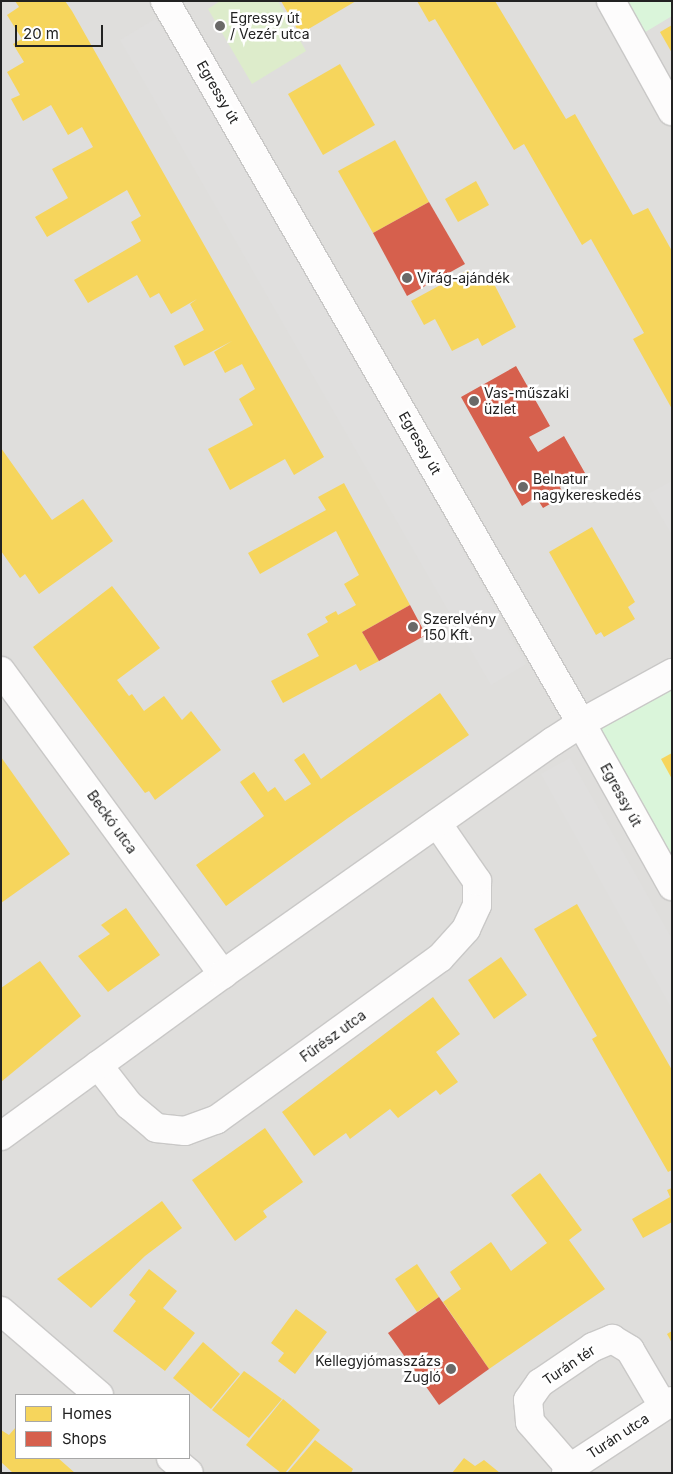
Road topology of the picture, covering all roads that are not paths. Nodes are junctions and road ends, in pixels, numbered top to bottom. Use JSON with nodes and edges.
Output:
{"nodes":[{"id":1,"x":165,"y":1,"type":"edge"},
{"id":2,"x":611,"y":1,"type":"edge"},
{"id":3,"x":672,"y":111,"type":"edge"},
{"id":4,"x":1,"y":671,"type":"edge"},
{"id":5,"x":672,"y":673,"type":"edge"},
{"id":6,"x":581,"y":723,"type":"junction"},
{"id":7,"x":437,"y":823,"type":"junction"},
{"id":8,"x":672,"y":886,"type":"edge"},
{"id":9,"x":223,"y":974,"type":"junction"},
{"id":10,"x":98,"y":1065,"type":"junction"},
{"id":11,"x":1,"y":1136,"type":"edge"},
{"id":12,"x":1,"y":1311,"type":"edge"},
{"id":13,"x":98,"y":1394,"type":"edge"},
{"id":14,"x":667,"y":1404,"type":"edge"},
{"id":15,"x":172,"y":1459,"type":"edge"},
{"id":16,"x":568,"y":1470,"type":"edge"},
{"id":17,"x":189,"y":1473,"type":"edge"}],
"edges":[{"from":1,"to":6,"type":"street","name":"Egressy út"},
{"from":2,"to":3,"type":"street"},
{"from":4,"to":9,"type":"street","name":"Beckó utca"},
{"from":5,"to":6,"type":"street"},
{"from":6,"to":7,"type":"street"},
{"from":6,"to":8,"type":"street","name":"Egressy út"},
{"from":7,"to":9,"type":"street"},
{"from":7,"to":10,"type":"street","name":"Fűrész utca"},
{"from":9,"to":10,"type":"street"},
{"from":10,"to":11,"type":"street"},
{"from":12,"to":13,"type":"street"},
{"from":14,"to":16,"type":"street","name":"Turán utca"},
{"from":14,"to":16,"type":"street","name":"Turán tér"},
{"from":15,"to":17,"type":"street"}]}
